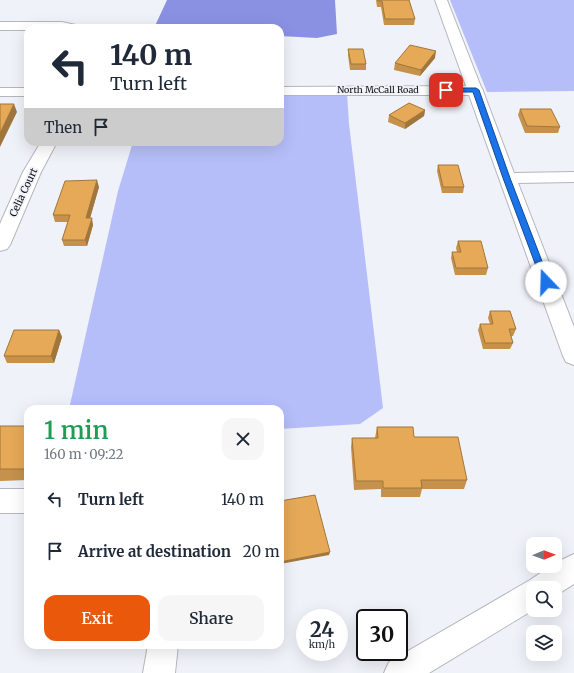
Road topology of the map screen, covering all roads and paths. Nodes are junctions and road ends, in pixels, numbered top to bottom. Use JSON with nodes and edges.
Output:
{"nodes":[{"id":1,"x":441,"y":0,"type":"edge"},
{"id":2,"x":0,"y":26,"type":"edge"},
{"id":3,"x":24,"y":26,"type":"edge"},
{"id":4,"x":476,"y":90,"type":"junction"},
{"id":5,"x":284,"y":91,"type":"edge"},
{"id":6,"x":0,"y":92,"type":"edge"},
{"id":7,"x":24,"y":92,"type":"edge"},
{"id":8,"x":47,"y":146,"type":"edge"},
{"id":9,"x":574,"y":177,"type":"edge"},
{"id":10,"x":506,"y":178,"type":"junction"},
{"id":11,"x":0,"y":244,"type":"edge"},
{"id":12,"x":574,"y":356,"type":"edge"},
{"id":13,"x":0,"y":501,"type":"edge"},
{"id":14,"x":24,"y":501,"type":"edge"},
{"id":15,"x":574,"y":568,"type":"edge"},
{"id":16,"x":553,"y":581,"type":"edge"},
{"id":17,"x":526,"y":597,"type":"edge"},
{"id":18,"x":162,"y":649,"type":"edge"},
{"id":19,"x":159,"y":673,"type":"edge"},
{"id":20,"x":400,"y":673,"type":"edge"}],
"edges":[{"from":1,"to":4,"type":"street"},
{"from":2,"to":3,"type":"street"},
{"from":4,"to":5,"type":"street","name":"North McCall Road"},
{"from":4,"to":10,"type":"street"},
{"from":6,"to":7,"type":"street"},
{"from":8,"to":11,"type":"street","name":"Celia Court"},
{"from":9,"to":10,"type":"street"},
{"from":10,"to":12,"type":"street"},
{"from":13,"to":14,"type":"street"},
{"from":15,"to":16,"type":"street"},
{"from":17,"to":20,"type":"street"},
{"from":18,"to":19,"type":"street"}]}
